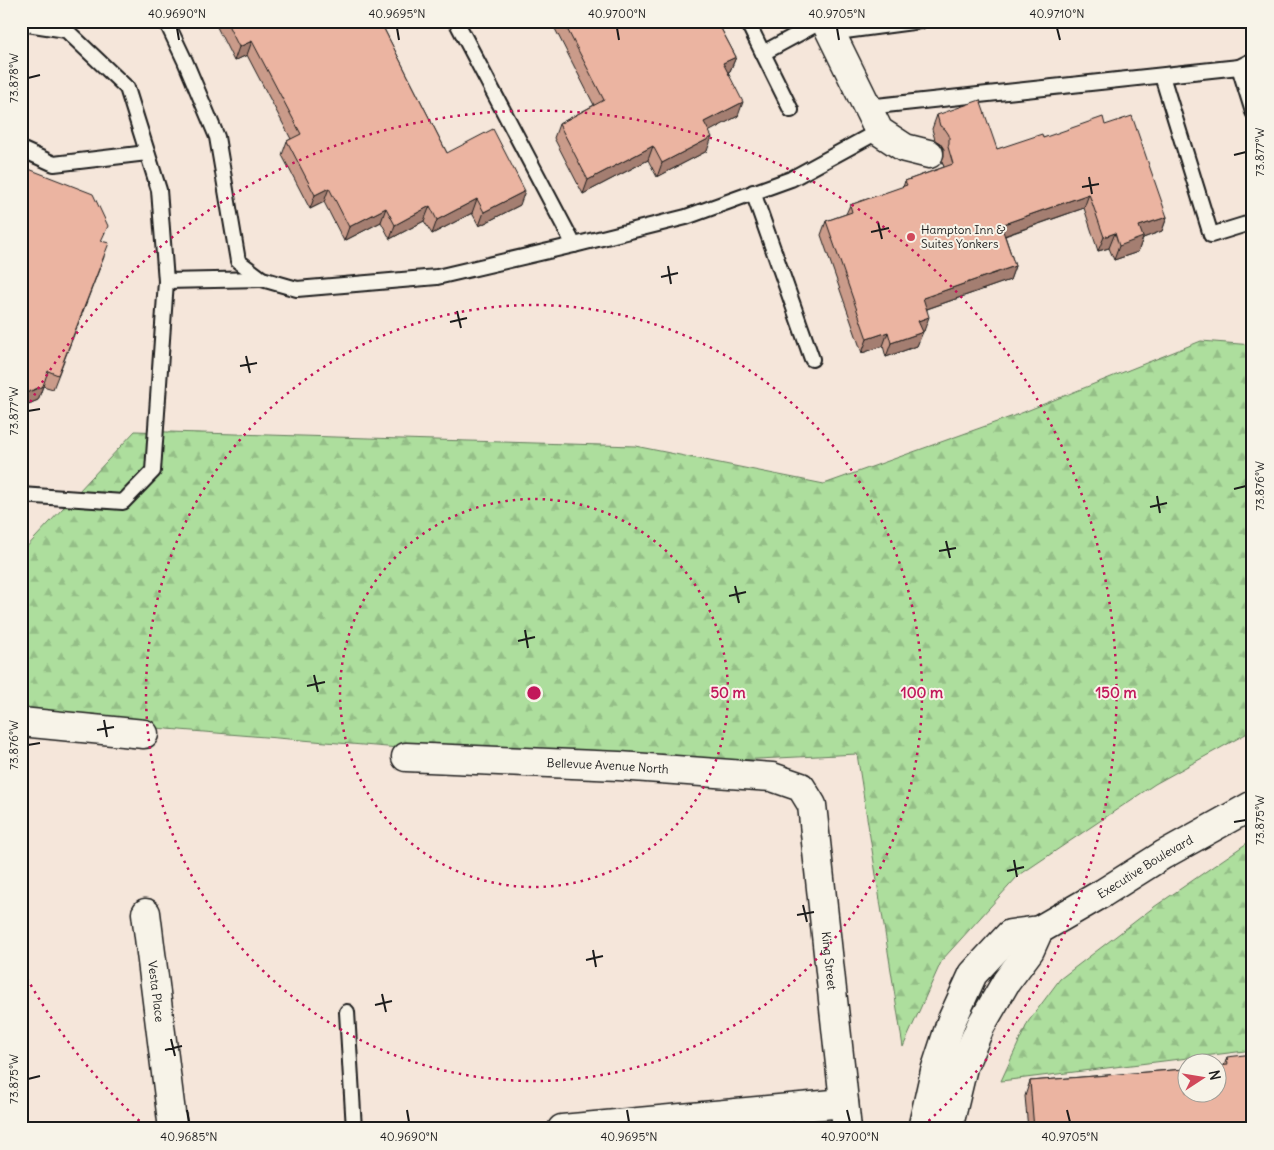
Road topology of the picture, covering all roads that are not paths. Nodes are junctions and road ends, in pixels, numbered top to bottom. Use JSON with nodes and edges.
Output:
{"nodes":[{"id":1,"x":166,"y":21,"type":"edge"},
{"id":2,"x":456,"y":21,"type":"edge"},
{"id":3,"x":747,"y":21,"type":"edge"},
{"id":4,"x":911,"y":22,"type":"edge"},
{"id":5,"x":21,"y":23,"type":"edge"},
{"id":6,"x":826,"y":25,"type":"edge"},
{"id":7,"x":762,"y":53,"type":"junction"},
{"id":8,"x":1253,"y":60,"type":"edge"},
{"id":9,"x":1239,"y":68,"type":"junction"},
{"id":10,"x":1162,"y":76,"type":"junction"},
{"id":11,"x":867,"y":107,"type":"junction"},
{"id":12,"x":791,"y":110,"type":"dead end"},
{"id":13,"x":1253,"y":112,"type":"edge"},
{"id":14,"x":880,"y":131,"type":"junction"},
{"id":15,"x":21,"y":149,"type":"edge"},
{"id":16,"x":147,"y":153,"type":"junction"},
{"id":17,"x":929,"y":154,"type":"dead end"},
{"id":18,"x":753,"y":192,"type":"junction"},
{"id":19,"x":1253,"y":222,"type":"edge"},
{"id":20,"x":574,"y":245,"type":"junction"},
{"id":21,"x":262,"y":278,"type":"junction"},
{"id":22,"x":166,"y":281,"type":"junction"},
{"id":23,"x":812,"y":359,"type":"dead end"},
{"id":24,"x":21,"y":495,"type":"edge"},
{"id":25,"x":21,"y":722,"type":"edge"},
{"id":26,"x":144,"y":734,"type":"dead end"},
{"id":27,"x":406,"y":758,"type":"dead end"},
{"id":28,"x":805,"y":793,"type":"joint"},
{"id":29,"x":1253,"y":805,"type":"edge"},
{"id":30,"x":146,"y":913,"type":"dead end"},
{"id":31,"x":1039,"y":930,"type":"junction"},
{"id":32,"x":348,"y":1012,"type":"dead end"},
{"id":33,"x":846,"y":1116,"type":"edge"},
{"id":34,"x":173,"y":1129,"type":"edge"},
{"id":35,"x":354,"y":1129,"type":"edge"},
{"id":36,"x":562,"y":1129,"type":"edge"},
{"id":37,"x":922,"y":1129,"type":"edge"},
{"id":38,"x":948,"y":1129,"type":"edge"}],
"edges":[{"from":1,"to":21,"type":"lane"},
{"from":2,"to":20,"type":"lane"},
{"from":3,"to":7,"type":"lane"},
{"from":4,"to":6,"type":"lane"},
{"from":5,"to":16,"type":"lane"},
{"from":6,"to":7,"type":"lane"},
{"from":6,"to":11,"type":"street"},
{"from":7,"to":12,"type":"lane"},
{"from":8,"to":9,"type":"lane"},
{"from":9,"to":10,"type":"lane"},
{"from":9,"to":13,"type":"lane"},
{"from":10,"to":11,"type":"lane"},
{"from":10,"to":19,"type":"lane"},
{"from":11,"to":14,"type":"street"},
{"from":14,"to":17,"type":"street"},
{"from":14,"to":18,"type":"lane"},
{"from":15,"to":16,"type":"lane"},
{"from":16,"to":22,"type":"lane"},
{"from":18,"to":20,"type":"lane"},
{"from":18,"to":23,"type":"lane"},
{"from":20,"to":21,"type":"lane"},
{"from":21,"to":22,"type":"lane"},
{"from":22,"to":24,"type":"lane"},
{"from":25,"to":26,"type":"street"},
{"from":27,"to":28,"type":"street","name":"Bellevue Avenue North"},
{"from":28,"to":33,"type":"street","name":"King Street"},
{"from":29,"to":31,"type":"street","name":"Executive Boulevard"},
{"from":30,"to":34,"type":"street","name":"Vesta Place"},
{"from":31,"to":37,"type":"street","name":"Executive Boulevard"},
{"from":31,"to":38,"type":"street"},
{"from":32,"to":35,"type":"lane"},
{"from":33,"to":36,"type":"street"}]}
